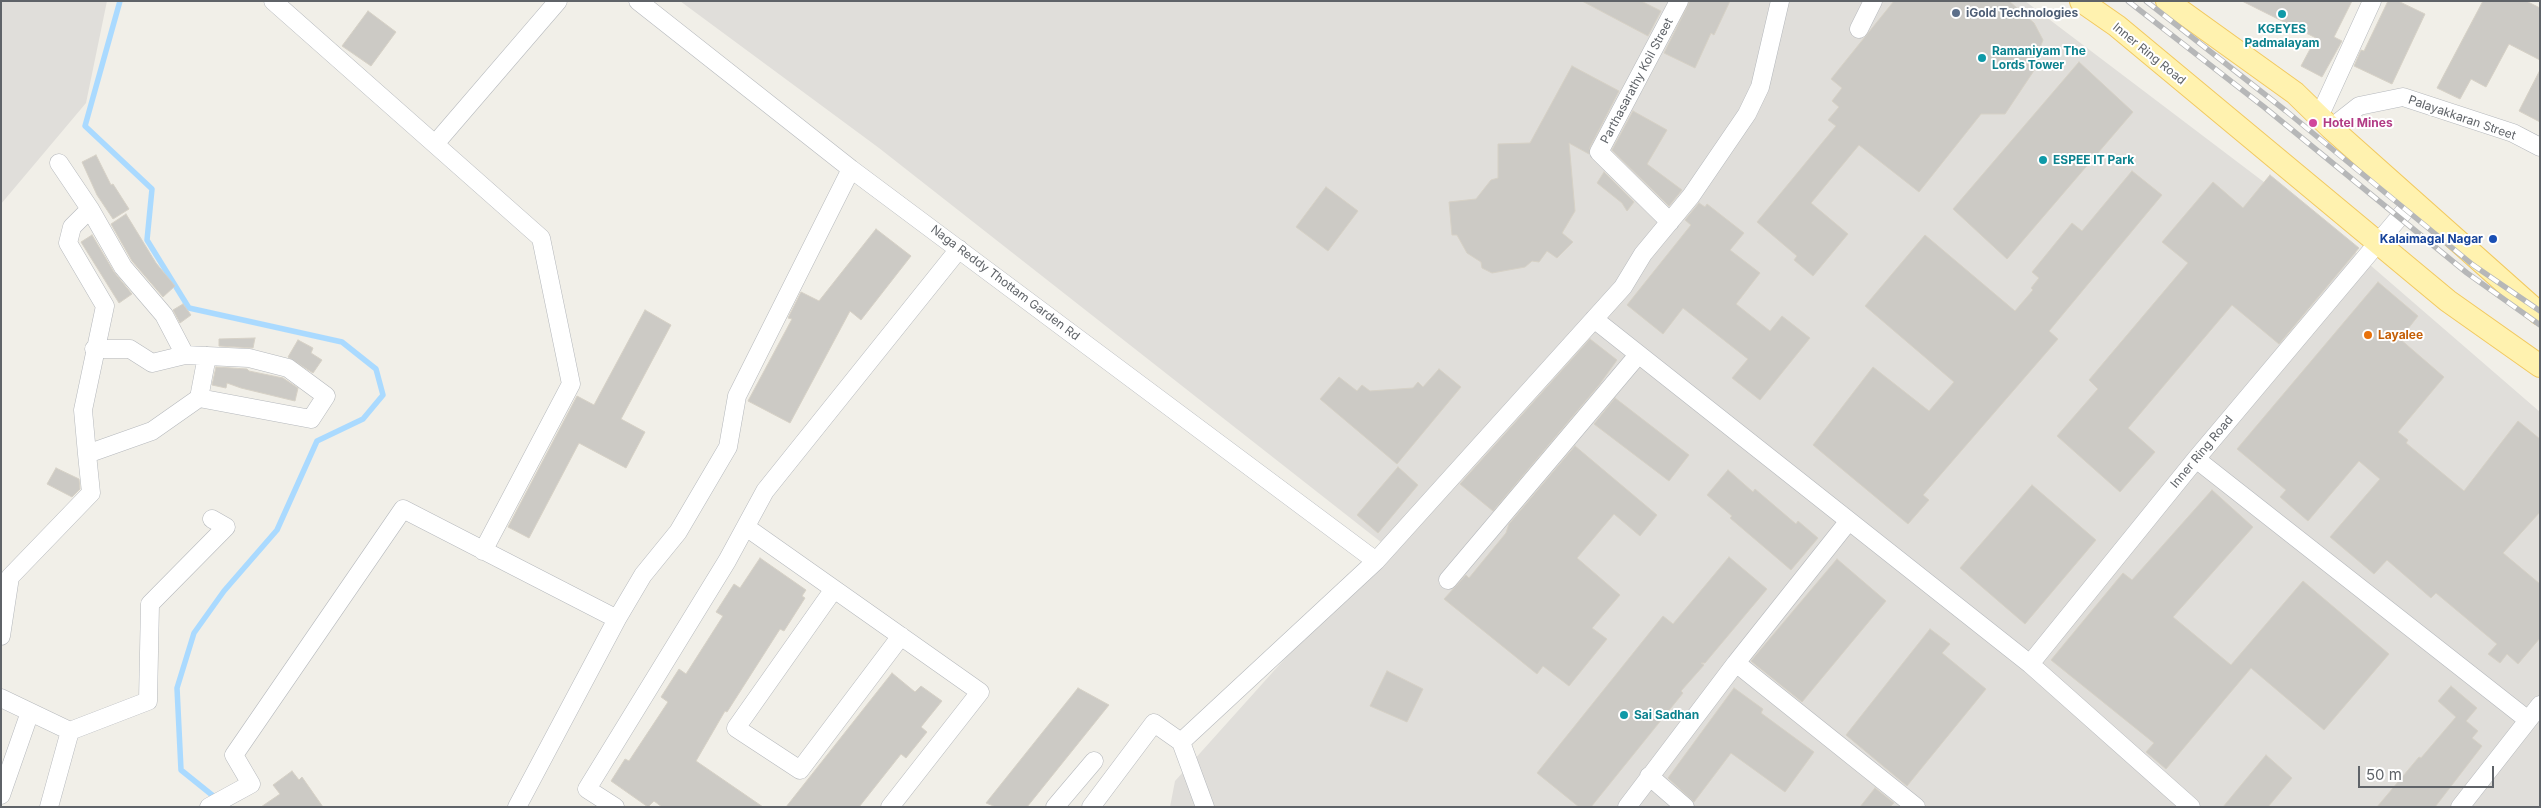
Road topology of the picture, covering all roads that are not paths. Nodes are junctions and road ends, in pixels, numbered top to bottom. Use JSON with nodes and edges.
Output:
{"nodes":[{"id":1,"x":273,"y":1,"type":"edge"},
{"id":2,"x":558,"y":1,"type":"edge"},
{"id":3,"x":638,"y":1,"type":"edge"},
{"id":4,"x":1679,"y":1,"type":"edge"},
{"id":5,"x":1780,"y":1,"type":"edge"},
{"id":6,"x":1873,"y":1,"type":"edge"},
{"id":7,"x":2081,"y":1,"type":"edge"},
{"id":8,"x":2167,"y":1,"type":"edge"},
{"id":9,"x":2372,"y":1,"type":"edge"},
{"id":10,"x":1859,"y":29,"type":"dead end"},
{"id":11,"x":2325,"y":123,"type":"junction"},
{"id":12,"x":434,"y":144,"type":"junction"},
{"id":13,"x":2540,"y":147,"type":"edge"},
{"id":14,"x":59,"y":163,"type":"dead end"},
{"id":15,"x":851,"y":168,"type":"junction"},
{"id":16,"x":2413,"y":201,"type":"junction"},
{"id":17,"x":90,"y":210,"type":"junction"},
{"id":18,"x":1670,"y":222,"type":"junction"},
{"id":19,"x":2377,"y":243,"type":"junction"},
{"id":20,"x":959,"y":249,"type":"junction"},
{"id":21,"x":2540,"y":314,"type":"edge"},
{"id":22,"x":1594,"y":319,"type":"junction"},
{"id":23,"x":94,"y":349,"type":"junction"},
{"id":24,"x":1638,"y":355,"type":"junction"},
{"id":25,"x":186,"y":356,"type":"junction"},
{"id":26,"x":206,"y":356,"type":"junction"},
{"id":27,"x":2540,"y":366,"type":"edge"},
{"id":28,"x":199,"y":398,"type":"junction"},
{"id":29,"x":87,"y":454,"type":"junction"},
{"id":30,"x":2196,"y":459,"type":"junction"},
{"id":31,"x":212,"y":519,"type":"dead end"},
{"id":32,"x":1848,"y":522,"type":"junction"},
{"id":33,"x":746,"y":527,"type":"junction"},
{"id":34,"x":483,"y":551,"type":"junction"},
{"id":35,"x":1376,"y":561,"type":"junction"},
{"id":36,"x":1448,"y":580,"type":"dead end"},
{"id":37,"x":834,"y":589,"type":"junction"},
{"id":38,"x":617,"y":619,"type":"junction"},
{"id":39,"x":1,"y":636,"type":"edge"},
{"id":40,"x":901,"y":636,"type":"junction"},
{"id":41,"x":1736,"y":663,"type":"junction"},
{"id":42,"x":2030,"y":664,"type":"junction"},
{"id":43,"x":1,"y":698,"type":"edge"},
{"id":44,"x":2540,"y":706,"type":"edge"},
{"id":45,"x":30,"y":712,"type":"junction"},
{"id":46,"x":2528,"y":720,"type":"junction"},
{"id":47,"x":70,"y":731,"type":"junction"},
{"id":48,"x":1181,"y":742,"type":"junction"},
{"id":49,"x":1094,"y":761,"type":"dead end"},
{"id":50,"x":1649,"y":776,"type":"junction"},
{"id":51,"x":1,"y":795,"type":"edge"},
{"id":52,"x":50,"y":807,"type":"edge"},
{"id":53,"x":209,"y":807,"type":"edge"},
{"id":54,"x":517,"y":807,"type":"edge"},
{"id":55,"x":615,"y":807,"type":"edge"},
{"id":56,"x":890,"y":807,"type":"edge"},
{"id":57,"x":1055,"y":807,"type":"edge"},
{"id":58,"x":1091,"y":807,"type":"edge"},
{"id":59,"x":1205,"y":807,"type":"edge"},
{"id":60,"x":1627,"y":807,"type":"edge"},
{"id":61,"x":1685,"y":807,"type":"edge"},
{"id":62,"x":1916,"y":807,"type":"edge"},
{"id":63,"x":2191,"y":807,"type":"edge"},
{"id":64,"x":2460,"y":807,"type":"edge"}],
"edges":[{"from":1,"to":12,"type":"street"},
{"from":2,"to":12,"type":"street"},
{"from":3,"to":15,"type":"street","name":"Naga Reddy Thottam Garden Rd"},
{"from":4,"to":18,"type":"street","name":"Parthasarathy Koil Street"},
{"from":5,"to":18,"type":"street"},
{"from":6,"to":10,"type":"street"},
{"from":7,"to":19,"type":"main road","name":"Inner Ring Road"},
{"from":8,"to":11,"type":"main road"},
{"from":9,"to":11,"type":"street"},
{"from":11,"to":13,"type":"street","name":"Palayakkaran Street"},
{"from":11,"to":16,"type":"main road"},
{"from":12,"to":34,"type":"street"},
{"from":14,"to":17,"type":"street"},
{"from":15,"to":20,"type":"street","name":"Naga Reddy Thottam Garden Rd"},
{"from":15,"to":38,"type":"street"},
{"from":16,"to":19,"type":"street","name":"Inner Ring Road"},
{"from":16,"to":21,"type":"main road"},
{"from":17,"to":23,"type":"street"},
{"from":17,"to":25,"type":"street"},
{"from":18,"to":22,"type":"street"},
{"from":19,"to":27,"type":"main road","name":"Inner Ring Road"},
{"from":19,"to":30,"type":"street","name":"Inner Ring Road"},
{"from":20,"to":33,"type":"street"},
{"from":20,"to":35,"type":"street","name":"Naga Reddy Thottam Garden Rd"},
{"from":22,"to":24,"type":"street"},
{"from":22,"to":35,"type":"street"},
{"from":23,"to":25,"type":"street"},
{"from":23,"to":29,"type":"street"},
{"from":24,"to":32,"type":"street"},
{"from":24,"to":36,"type":"street"},
{"from":25,"to":26,"type":"street"},
{"from":26,"to":28,"type":"street"},
{"from":26,"to":28,"type":"street"},
{"from":28,"to":29,"type":"street"},
{"from":29,"to":39,"type":"street"},
{"from":30,"to":42,"type":"street","name":"Inner Ring Road"},
{"from":30,"to":46,"type":"street"},
{"from":31,"to":47,"type":"street"},
{"from":32,"to":41,"type":"street"},
{"from":32,"to":42,"type":"street"},
{"from":33,"to":37,"type":"street"},
{"from":33,"to":55,"type":"street"},
{"from":34,"to":38,"type":"street"},
{"from":34,"to":53,"type":"street"},
{"from":35,"to":48,"type":"street"},
{"from":37,"to":40,"type":"street"},
{"from":37,"to":40,"type":"street"},
{"from":38,"to":54,"type":"street"},
{"from":40,"to":56,"type":"street"},
{"from":41,"to":50,"type":"street"},
{"from":41,"to":62,"type":"street"},
{"from":42,"to":63,"type":"street"},
{"from":43,"to":45,"type":"street"},
{"from":44,"to":46,"type":"street"},
{"from":45,"to":47,"type":"street"},
{"from":45,"to":51,"type":"street"},
{"from":46,"to":64,"type":"street"},
{"from":47,"to":52,"type":"street"},
{"from":48,"to":58,"type":"street"},
{"from":48,"to":59,"type":"street"},
{"from":49,"to":57,"type":"street"},
{"from":50,"to":60,"type":"street"},
{"from":50,"to":61,"type":"street"}]}
